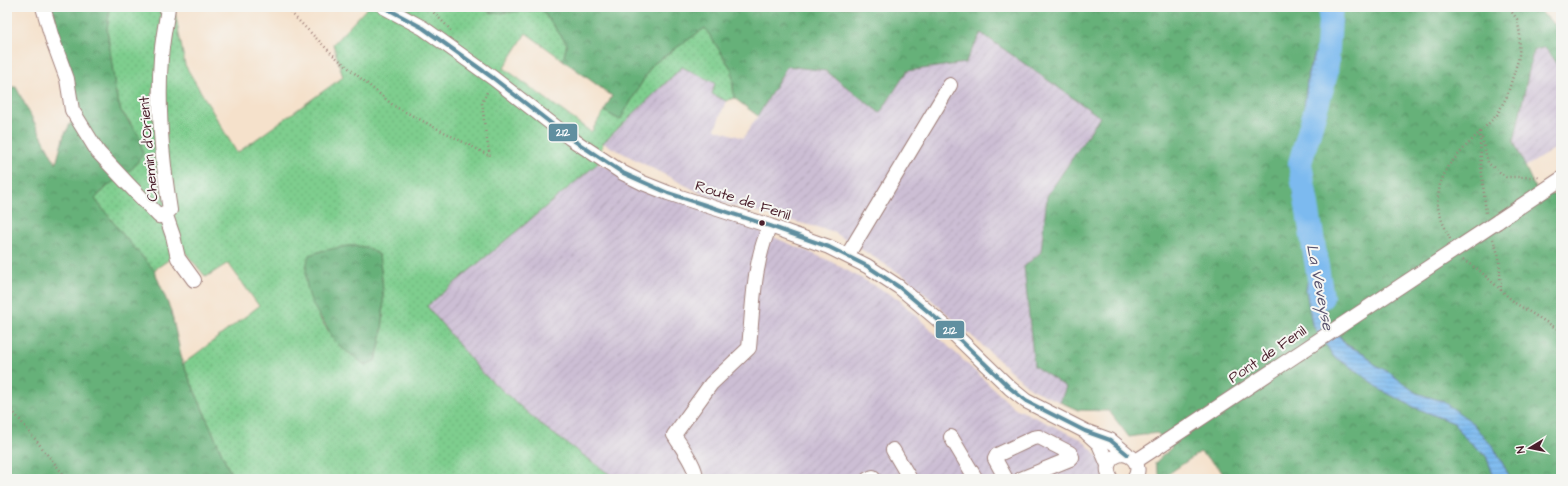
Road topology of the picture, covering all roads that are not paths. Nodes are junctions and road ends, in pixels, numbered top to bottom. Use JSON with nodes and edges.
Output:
{"nodes":[{"id":1,"x":42,"y":7,"type":"edge"},
{"id":2,"x":168,"y":7,"type":"edge"},
{"id":3,"x":384,"y":7,"type":"edge"},
{"id":4,"x":950,"y":85,"type":"dead end"},
{"id":5,"x":1561,"y":180,"type":"edge"},
{"id":6,"x":165,"y":213,"type":"junction"},
{"id":7,"x":770,"y":226,"type":"junction"},
{"id":8,"x":847,"y":256,"type":"junction"},
{"id":9,"x":194,"y":280,"type":"dead end"},
{"id":10,"x":1085,"y":431,"type":"junction"},
{"id":11,"x":951,"y":437,"type":"dead end"},
{"id":12,"x":893,"y":450,"type":"dead end"},
{"id":13,"x":1131,"y":458,"type":"junction"},
{"id":14,"x":1108,"y":465,"type":"junction"},
{"id":15,"x":695,"y":474,"type":"edge"},
{"id":16,"x":1028,"y":478,"type":"edge"},
{"id":17,"x":868,"y":479,"type":"edge"},
{"id":18,"x":874,"y":479,"type":"edge"},
{"id":19,"x":910,"y":479,"type":"edge"},
{"id":20,"x":976,"y":479,"type":"edge"},
{"id":21,"x":1006,"y":479,"type":"edge"},
{"id":22,"x":1111,"y":479,"type":"edge"},
{"id":23,"x":1135,"y":479,"type":"edge"}],
"edges":[{"from":1,"to":6,"type":"street","name":"Chemin d'Orient"},
{"from":2,"to":6,"type":"street","name":"Chemin d'Orient"},
{"from":3,"to":7,"type":"street","name":"Route de Fenil"},
{"from":4,"to":8,"type":"street"},
{"from":5,"to":13,"type":"street","name":"Pont de Fenil","bridge":true},
{"from":6,"to":9,"type":"street","name":"Chemin d'Orient"},
{"from":7,"to":8,"type":"street","name":"Route de Fenil"},
{"from":7,"to":15,"type":"street"},
{"from":8,"to":10,"type":"street","name":"Route de Fenil"},
{"from":10,"to":13,"type":"street","name":"Route de Fenil"},
{"from":10,"to":14,"type":"street","name":"Route de Fenil"},
{"from":11,"to":20,"type":"street"},
{"from":12,"to":19,"type":"street"},
{"from":13,"to":14,"type":"street","name":"Pont de Fenil"},
{"from":13,"to":23,"type":"street"},
{"from":14,"to":22,"type":"street","name":"Route de Fenil"},
{"from":16,"to":21,"type":"street"},
{"from":17,"to":18,"type":"street"}]}
